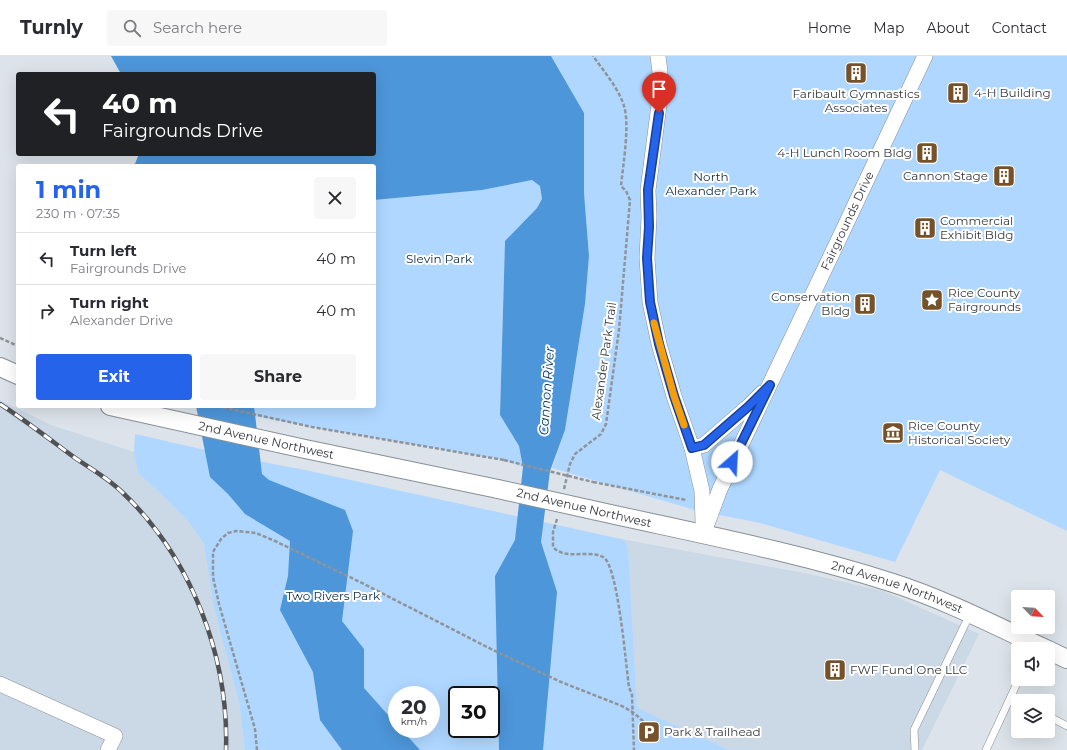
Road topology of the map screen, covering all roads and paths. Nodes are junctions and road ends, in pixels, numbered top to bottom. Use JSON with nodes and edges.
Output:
{"nodes":[{"id":1,"x":593,"y":56,"type":"edge"},
{"id":2,"x":658,"y":56,"type":"edge"},
{"id":3,"x":925,"y":56,"type":"edge"},
{"id":4,"x":0,"y":338,"type":"edge"},
{"id":5,"x":16,"y":345,"type":"edge"},
{"id":6,"x":0,"y":367,"type":"edge"},
{"id":7,"x":16,"y":374,"type":"edge"},
{"id":8,"x":770,"y":385,"type":"junction"},
{"id":9,"x":119,"y":408,"type":"edge"},
{"id":10,"x":226,"y":408,"type":"edge"},
{"id":11,"x":692,"y":448,"type":"junction"},
{"id":12,"x":564,"y":490,"type":"dead end"},
{"id":13,"x":686,"y":500,"type":"dead end"},
{"id":14,"x":557,"y":518,"type":"dead end"},
{"id":15,"x":703,"y":535,"type":"junction"},
{"id":16,"x":970,"y":614,"type":"junction"},
{"id":17,"x":1028,"y":642,"type":"edge"},
{"id":18,"x":1055,"y":654,"type":"edge"},
{"id":19,"x":1067,"y":659,"type":"edge"},
{"id":20,"x":0,"y":684,"type":"edge"},
{"id":21,"x":1011,"y":698,"type":"edge"},
{"id":22,"x":634,"y":713,"type":"junction"},
{"id":23,"x":1055,"y":720,"type":"edge"},
{"id":24,"x":644,"y":722,"type":"dead end"},
{"id":25,"x":1067,"y":726,"type":"edge"},
{"id":26,"x":108,"y":750,"type":"edge"},
{"id":27,"x":257,"y":750,"type":"edge"},
{"id":28,"x":634,"y":750,"type":"edge"},
{"id":29,"x":915,"y":750,"type":"edge"},
{"id":30,"x":986,"y":750,"type":"edge"}],
"edges":[{"from":1,"to":12,"type":"path","name":"Alexander Park Trail"},
{"from":2,"to":11,"type":"street"},
{"from":3,"to":8,"type":"street","name":"Fairgrounds Drive"},
{"from":4,"to":5,"type":"path"},
{"from":6,"to":7,"type":"street"},
{"from":8,"to":11,"type":"street","name":"Fairgrounds Drive"},
{"from":8,"to":15,"type":"street","name":"Fairgrounds Drive"},
{"from":9,"to":15,"type":"street","name":"2nd Avenue Northwest","bridge":true},
{"from":10,"to":13,"type":"path","bridge":true},
{"from":11,"to":15,"type":"street"},
{"from":14,"to":22,"type":"path"},
{"from":15,"to":16,"type":"street","name":"2nd Avenue Northwest"},
{"from":16,"to":17,"type":"street","name":"2nd Avenue Northwest"},
{"from":16,"to":29,"type":"lane"},
{"from":18,"to":19,"type":"street","name":"2nd Avenue Northwest"},
{"from":20,"to":26,"type":"street"},
{"from":21,"to":30,"type":"lane"},
{"from":22,"to":24,"type":"path"},
{"from":22,"to":27,"type":"path"},
{"from":22,"to":28,"type":"path"},
{"from":23,"to":25,"type":"lane"}]}
